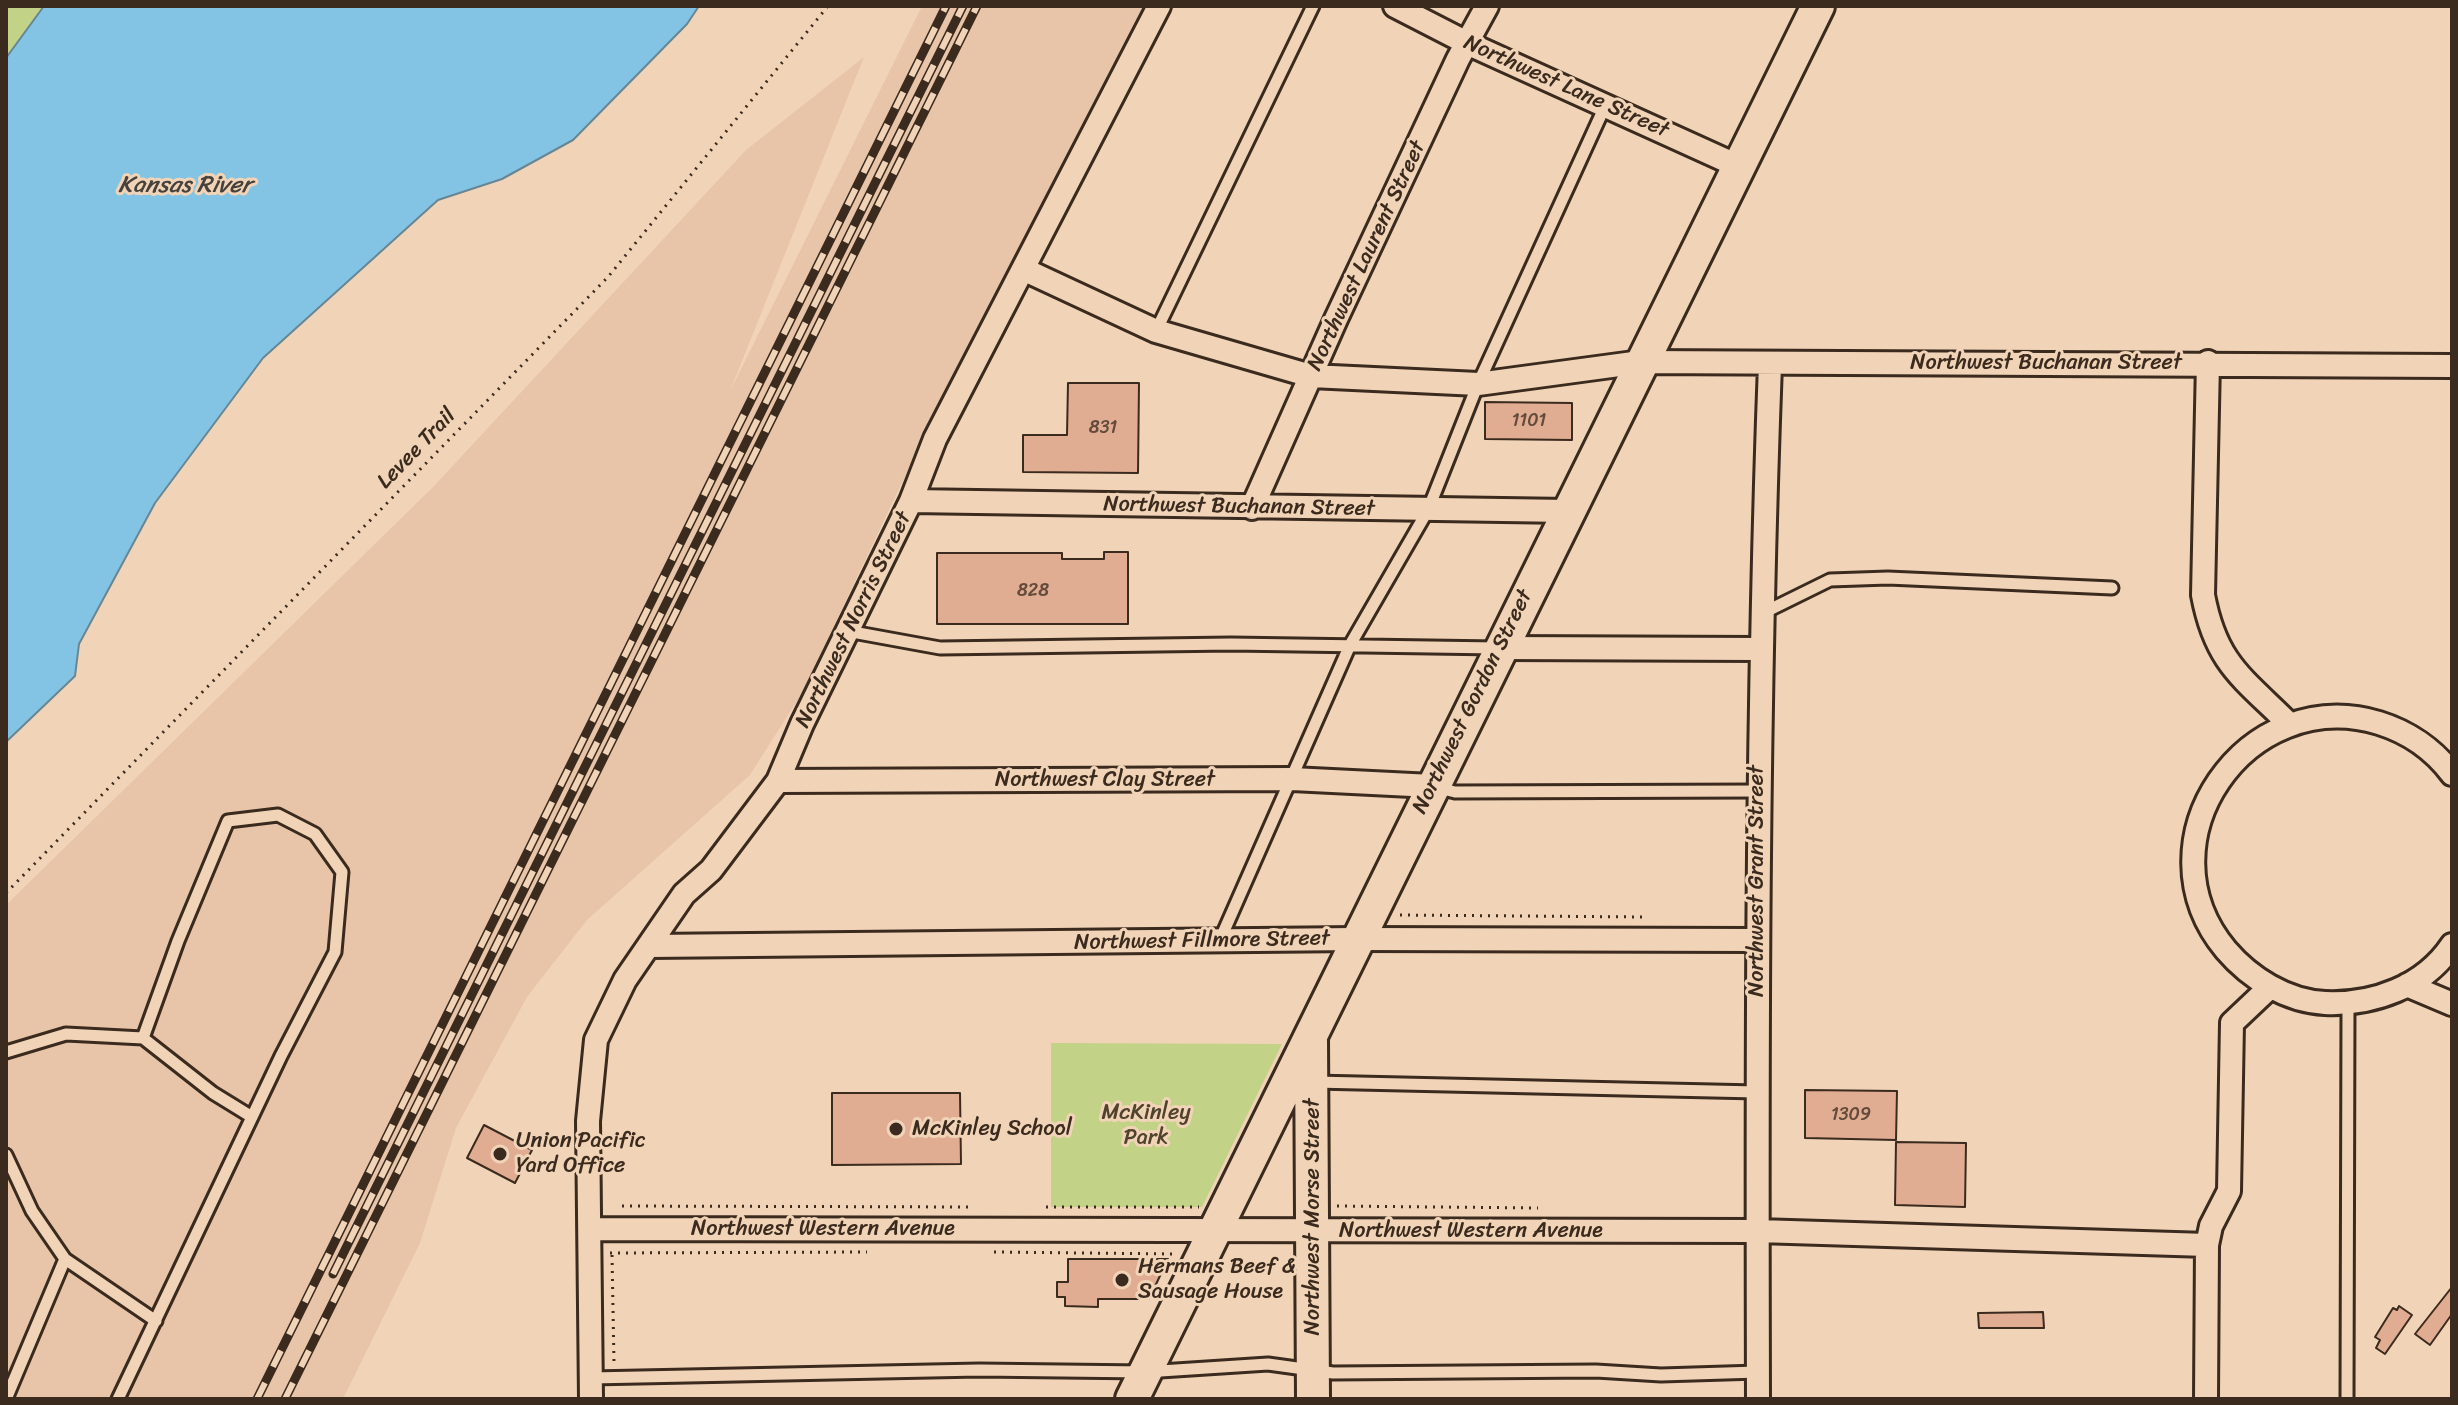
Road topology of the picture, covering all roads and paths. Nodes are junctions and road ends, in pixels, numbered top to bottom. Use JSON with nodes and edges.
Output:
{"nodes":[{"id":1,"x":828,"y":6,"type":"edge"},
{"id":2,"x":1159,"y":6,"type":"edge"},
{"id":3,"x":1313,"y":6,"type":"edge"},
{"id":4,"x":1395,"y":6,"type":"edge"},
{"id":5,"x":1487,"y":6,"type":"edge"},
{"id":6,"x":1818,"y":6,"type":"edge"},
{"id":7,"x":1469,"y":44,"type":"junction"},
{"id":8,"x":1606,"y":104,"type":"junction"},
{"id":9,"x":1738,"y":166,"type":"junction"},
{"id":10,"x":1025,"y":270,"type":"junction"},
{"id":11,"x":1156,"y":331,"type":"junction"},
{"id":12,"x":1641,"y":362,"type":"junction"},
{"id":13,"x":2208,"y":362,"type":"junction"},
{"id":14,"x":1770,"y":364,"type":"junction"},
{"id":15,"x":2452,"y":366,"type":"edge"},
{"id":16,"x":1311,"y":376,"type":"junction"},
{"id":17,"x":1478,"y":384,"type":"junction"},
{"id":18,"x":911,"y":501,"type":"junction"},
{"id":19,"x":1252,"y":508,"type":"junction"},
{"id":20,"x":1428,"y":510,"type":"junction"},
{"id":21,"x":1568,"y":511,"type":"junction"},
{"id":22,"x":2112,"y":588,"type":"dead end"},
{"id":23,"x":1761,"y":614,"type":"junction"},
{"id":24,"x":847,"y":631,"type":"junction"},
{"id":25,"x":1350,"y":645,"type":"junction"},
{"id":26,"x":1500,"y":648,"type":"junction"},
{"id":27,"x":1759,"y":649,"type":"junction"},
{"id":28,"x":2289,"y":724,"type":"junction"},
{"id":29,"x":2452,"y":774,"type":"edge"},
{"id":30,"x":1292,"y":779,"type":"junction"},
{"id":31,"x":778,"y":781,"type":"junction"},
{"id":32,"x":1432,"y":786,"type":"junction"},
{"id":33,"x":1758,"y":791,"type":"junction"},
{"id":34,"x":6,"y":893,"type":"edge"},
{"id":35,"x":1655,"y":917,"type":"dead end"},
{"id":36,"x":1363,"y":927,"type":"junction"},
{"id":37,"x":1756,"y":940,"type":"junction"},
{"id":38,"x":1220,"y":941,"type":"junction"},
{"id":39,"x":2452,"y":945,"type":"edge"},
{"id":40,"x":649,"y":946,"type":"junction"},
{"id":41,"x":2407,"y":985,"type":"junction"},
{"id":42,"x":2270,"y":987,"type":"junction"},
{"id":43,"x":2348,"y":1003,"type":"junction"},
{"id":44,"x":2452,"y":1004,"type":"edge"},
{"id":45,"x":1311,"y":1034,"type":"junction"},
{"id":46,"x":143,"y":1038,"type":"junction"},
{"id":47,"x":6,"y":1052,"type":"edge"},
{"id":48,"x":1313,"y":1082,"type":"junction"},
{"id":49,"x":1757,"y":1092,"type":"junction"},
{"id":50,"x":252,"y":1117,"type":"junction"},
{"id":51,"x":6,"y":1155,"type":"edge"},
{"id":52,"x":622,"y":1206,"type":"dead end"},
{"id":53,"x":983,"y":1207,"type":"dead end"},
{"id":54,"x":1038,"y":1207,"type":"dead end"},
{"id":55,"x":1208,"y":1218,"type":"junction"},
{"id":56,"x":601,"y":1229,"type":"junction"},
{"id":57,"x":1314,"y":1231,"type":"junction"},
{"id":58,"x":1758,"y":1231,"type":"junction"},
{"id":59,"x":2207,"y":1245,"type":"junction"},
{"id":60,"x":882,"y":1252,"type":"dead end"},
{"id":61,"x":992,"y":1252,"type":"dead end"},
{"id":62,"x":602,"y":1253,"type":"junction"},
{"id":63,"x":1181,"y":1254,"type":"dead end"},
{"id":64,"x":65,"y":1259,"type":"junction"},
{"id":65,"x":156,"y":1321,"type":"junction"},
{"id":66,"x":1758,"y":1372,"type":"junction"},
{"id":67,"x":614,"y":1377,"type":"junction"},
{"id":68,"x":1313,"y":1385,"type":"edge"},
{"id":69,"x":1138,"y":1386,"type":"edge"},
{"id":70,"x":591,"y":1388,"type":"edge"},
{"id":71,"x":6,"y":1399,"type":"edge"},
{"id":72,"x":118,"y":1399,"type":"edge"},
{"id":73,"x":1758,"y":1399,"type":"edge"},
{"id":74,"x":2206,"y":1399,"type":"edge"},
{"id":75,"x":2347,"y":1399,"type":"edge"}],
"edges":[{"from":1,"to":34,"type":"path","name":"Levee Trail"},
{"from":2,"to":10,"type":"street","name":"Northwest Norris Street"},
{"from":3,"to":11,"type":"lane"},
{"from":4,"to":7,"type":"street","name":"Northwest Lane Street"},
{"from":5,"to":7,"type":"street","name":"Northwest Laurent Street"},
{"from":6,"to":9,"type":"main road","name":"Northwest Gordon Street"},
{"from":7,"to":8,"type":"street","name":"Northwest Lane Street"},
{"from":7,"to":16,"type":"street","name":"Northwest Laurent Street"},
{"from":8,"to":9,"type":"street","name":"Northwest Lane Street"},
{"from":8,"to":17,"type":"lane"},
{"from":9,"to":12,"type":"main road","name":"Northwest Gordon Street"},
{"from":10,"to":11,"type":"street","name":"Northwest Buchanan Street"},
{"from":10,"to":18,"type":"street","name":"Northwest Norris Street"},
{"from":11,"to":16,"type":"street","name":"Northwest Buchanan Street"},
{"from":12,"to":14,"type":"street","name":"Northwest Buchanan Street"},
{"from":12,"to":17,"type":"street","name":"Northwest Buchanan Street"},
{"from":12,"to":21,"type":"main road","name":"Northwest Gordon Street"},
{"from":13,"to":14,"type":"street","name":"Northwest Buchanan Street"},
{"from":13,"to":15,"type":"street","name":"Northwest Buchanan Street"},
{"from":13,"to":28,"type":"street"},
{"from":14,"to":23,"type":"street","name":"Northwest Grant Street"},
{"from":16,"to":17,"type":"street","name":"Northwest Buchanan Street"},
{"from":16,"to":19,"type":"street","name":"Northwest Laurent Street"},
{"from":17,"to":20,"type":"lane"},
{"from":18,"to":19,"type":"street","name":"Northwest Buchanan Street"},
{"from":18,"to":24,"type":"street","name":"Northwest Norris Street"},
{"from":19,"to":20,"type":"street","name":"Northwest Buchanan Street"},
{"from":20,"to":21,"type":"street","name":"Northwest Buchanan Street"},
{"from":20,"to":25,"type":"lane"},
{"from":21,"to":26,"type":"main road","name":"Northwest Gordon Street"},
{"from":22,"to":23,"type":"lane"},
{"from":23,"to":27,"type":"street","name":"Northwest Grant Street"},
{"from":24,"to":25,"type":"lane"},
{"from":24,"to":31,"type":"street","name":"Northwest Norris Street"},
{"from":25,"to":26,"type":"lane"},
{"from":25,"to":30,"type":"lane"},
{"from":26,"to":27,"type":"street"},
{"from":26,"to":32,"type":"main road","name":"Northwest Gordon Street"},
{"from":27,"to":33,"type":"street","name":"Northwest Grant Street"},
{"from":28,"to":29,"type":"street"},
{"from":28,"to":42,"type":"street"},
{"from":30,"to":31,"type":"street","name":"Northwest Clay Street"},
{"from":30,"to":32,"type":"street","name":"Northwest Clay Street"},
{"from":30,"to":38,"type":"lane"},
{"from":31,"to":40,"type":"street","name":"Northwest Norris Street"},
{"from":32,"to":33,"type":"lane"},
{"from":32,"to":36,"type":"main road","name":"Northwest Gordon Street"},
{"from":33,"to":37,"type":"street","name":"Northwest Grant Street"},
{"from":35,"to":36,"type":"path"},
{"from":36,"to":37,"type":"street","name":"Northwest Fillmore Street"},
{"from":36,"to":38,"type":"street","name":"Northwest Fillmore Street"},
{"from":36,"to":45,"type":"main road","name":"Northwest Gordon Street"},
{"from":37,"to":49,"type":"street","name":"Northwest Grant Street"},
{"from":38,"to":40,"type":"street","name":"Northwest Fillmore Street"},
{"from":39,"to":41,"type":"street"},
{"from":40,"to":56,"type":"street","name":"Northwest Norris Street"},
{"from":41,"to":43,"type":"street"},
{"from":41,"to":44,"type":"street"},
{"from":42,"to":43,"type":"street"},
{"from":42,"to":59,"type":"street"},
{"from":43,"to":75,"type":"lane"},
{"from":45,"to":48,"type":"main road","name":"Northwest Morse Street"},
{"from":45,"to":55,"type":"main road","name":"Northwest Gordon Street"},
{"from":46,"to":47,"type":"lane"},
{"from":46,"to":50,"type":"lane"},
{"from":46,"to":50,"type":"lane"},
{"from":48,"to":49,"type":"lane"},
{"from":48,"to":57,"type":"main road","name":"Northwest Morse Street"},
{"from":49,"to":58,"type":"street","name":"Northwest Grant Street"},
{"from":50,"to":65,"type":"lane"},
{"from":51,"to":64,"type":"lane"},
{"from":52,"to":53,"type":"path"},
{"from":54,"to":55,"type":"path"},
{"from":55,"to":56,"type":"street","name":"Northwest Western Avenue"},
{"from":55,"to":57,"type":"street","name":"Northwest Western Avenue"},
{"from":55,"to":69,"type":"main road","name":"Northwest Gordon Street"},
{"from":56,"to":62,"type":"street"},
{"from":56,"to":62,"type":"path"},
{"from":57,"to":58,"type":"street","name":"Northwest Western Avenue"},
{"from":57,"to":68,"type":"main road","name":"Northwest Morse Street"},
{"from":58,"to":59,"type":"street","name":"Northwest Western Avenue"},
{"from":58,"to":66,"type":"street","name":"Northwest Grant Street"},
{"from":59,"to":74,"type":"street"},
{"from":60,"to":62,"type":"path"},
{"from":61,"to":63,"type":"path"},
{"from":62,"to":67,"type":"path"},
{"from":62,"to":70,"type":"street"},
{"from":64,"to":65,"type":"lane"},
{"from":64,"to":71,"type":"lane"},
{"from":65,"to":72,"type":"lane"},
{"from":66,"to":68,"type":"lane"},
{"from":66,"to":73,"type":"street","name":"Northwest Grant Street"},
{"from":67,"to":69,"type":"lane"},
{"from":67,"to":70,"type":"lane"},
{"from":68,"to":69,"type":"lane"}]}
